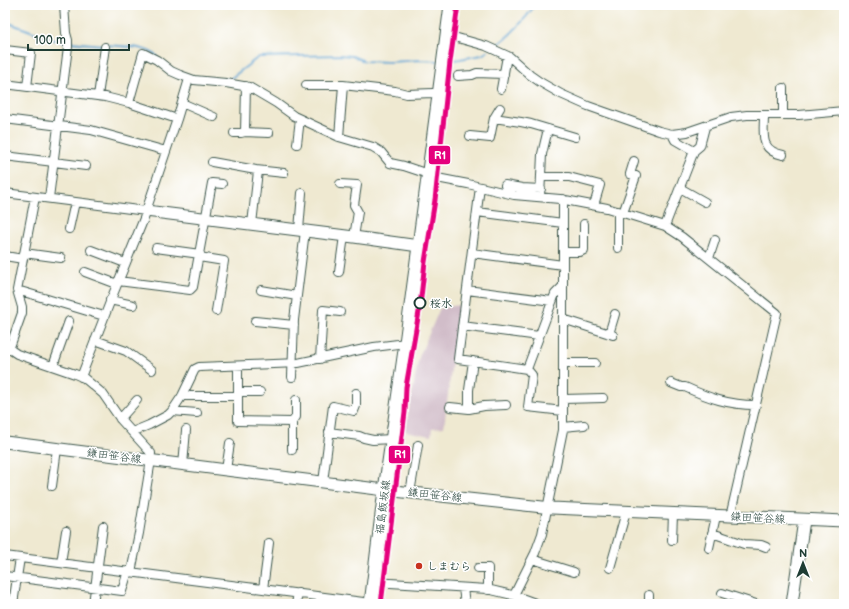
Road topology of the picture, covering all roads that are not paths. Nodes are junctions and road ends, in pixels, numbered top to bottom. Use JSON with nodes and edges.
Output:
{"nodes":[{"id":1,"x":64,"y":5,"type":"edge"},
{"id":2,"x":451,"y":5,"type":"edge"},
{"id":3,"x":447,"y":35,"type":"junction"},
{"id":4,"x":105,"y":47,"type":"dead end"},
{"id":5,"x":5,"y":50,"type":"edge"},
{"id":6,"x":507,"y":56,"type":"junction"},
{"id":7,"x":504,"y":74,"type":"junction"},
{"id":8,"x":458,"y":76,"type":"dead end"},
{"id":9,"x":189,"y":79,"type":"junction"},
{"id":10,"x":5,"y":84,"type":"edge"},
{"id":11,"x":306,"y":85,"type":"dead end"},
{"id":12,"x":343,"y":85,"type":"junction"},
{"id":13,"x":246,"y":86,"type":"junction"},
{"id":14,"x":26,"y":87,"type":"junction"},
{"id":15,"x":783,"y":88,"type":"dead end"},
{"id":16,"x":501,"y":89,"type":"dead end"},
{"id":17,"x":61,"y":91,"type":"junction"},
{"id":18,"x":439,"y":95,"type":"junction"},
{"id":19,"x":98,"y":96,"type":"junction"},
{"id":20,"x":129,"y":103,"type":"junction"},
{"id":21,"x":182,"y":103,"type":"junction"},
{"id":22,"x":500,"y":108,"type":"dead end"},
{"id":23,"x":844,"y":111,"type":"edge"},
{"id":24,"x":764,"y":115,"type":"junction"},
{"id":25,"x":783,"y":115,"type":"junction"},
{"id":26,"x":214,"y":117,"type":"dead end"},
{"id":27,"x":494,"y":118,"type":"junction"},
{"id":28,"x":5,"y":119,"type":"edge"},
{"id":29,"x":177,"y":119,"type":"junction"},
{"id":30,"x":300,"y":119,"type":"junction"},
{"id":31,"x":57,"y":125,"type":"junction"},
{"id":32,"x":705,"y":127,"type":"junction"},
{"id":33,"x":548,"y":129,"type":"junction"},
{"id":34,"x":245,"y":132,"type":"junction"},
{"id":35,"x":234,"y":133,"type":"dead end"},
{"id":36,"x":269,"y":133,"type":"dead end"},
{"id":37,"x":672,"y":134,"type":"junction"},
{"id":38,"x":470,"y":136,"type":"dead end"},
{"id":39,"x":339,"y":137,"type":"junction"},
{"id":40,"x":575,"y":137,"type":"dead end"},
{"id":41,"x":297,"y":144,"type":"dead end"},
{"id":42,"x":694,"y":151,"type":"junction"},
{"id":43,"x":166,"y":152,"type":"junction"},
{"id":44,"x":783,"y":155,"type":"dead end"},
{"id":45,"x":5,"y":156,"type":"edge"},
{"id":46,"x":634,"y":161,"type":"dead end"},
{"id":47,"x":53,"y":162,"type":"junction"},
{"id":48,"x":212,"y":162,"type":"dead end"},
{"id":49,"x":86,"y":166,"type":"dead end"},
{"id":50,"x":258,"y":171,"type":"junction"},
{"id":51,"x":284,"y":173,"type":"dead end"},
{"id":52,"x":428,"y":174,"type":"junction"},
{"id":53,"x":542,"y":177,"type":"junction"},
{"id":54,"x":222,"y":184,"type":"dead end"},
{"id":55,"x":340,"y":184,"type":"dead end"},
{"id":56,"x":505,"y":185,"type":"dead end"},
{"id":57,"x":480,"y":187,"type":"junction"},
{"id":58,"x":680,"y":188,"type":"junction"},
{"id":59,"x":5,"y":193,"type":"edge"},
{"id":60,"x":302,"y":193,"type":"dead end"},
{"id":61,"x":540,"y":193,"type":"junction"},
{"id":62,"x":35,"y":197,"type":"junction"},
{"id":63,"x":49,"y":198,"type":"junction"},
{"id":64,"x":562,"y":199,"type":"junction"},
{"id":65,"x":75,"y":202,"type":"junction"},
{"id":66,"x":705,"y":202,"type":"dead end"},
{"id":67,"x":594,"y":205,"type":"junction"},
{"id":68,"x":146,"y":211,"type":"junction"},
{"id":69,"x":477,"y":212,"type":"junction"},
{"id":70,"x":621,"y":212,"type":"junction"},
{"id":71,"x":206,"y":219,"type":"junction"},
{"id":72,"x":562,"y":223,"type":"junction"},
{"id":73,"x":252,"y":224,"type":"junction"},
{"id":74,"x":584,"y":224,"type":"dead end"},
{"id":75,"x":665,"y":226,"type":"junction"},
{"id":76,"x":69,"y":230,"type":"dead end"},
{"id":77,"x":302,"y":230,"type":"junction"},
{"id":78,"x":349,"y":236,"type":"junction"},
{"id":79,"x":715,"y":240,"type":"dead end"},
{"id":80,"x":418,"y":246,"type":"junction"},
{"id":81,"x":156,"y":248,"type":"dead end"},
{"id":82,"x":618,"y":248,"type":"dead end"},
{"id":83,"x":91,"y":250,"type":"dead end"},
{"id":84,"x":562,"y":252,"type":"junction"},
{"id":85,"x":472,"y":253,"type":"junction"},
{"id":86,"x":199,"y":255,"type":"junction"},
{"id":87,"x":5,"y":256,"type":"edge"},
{"id":88,"x":23,"y":256,"type":"junction"},
{"id":89,"x":61,"y":258,"type":"dead end"},
{"id":90,"x":709,"y":258,"type":"junction"},
{"id":91,"x":125,"y":263,"type":"junction"},
{"id":92,"x":562,"y":265,"type":"junction"},
{"id":93,"x":85,"y":272,"type":"dead end"},
{"id":94,"x":339,"y":272,"type":"dead end"},
{"id":95,"x":118,"y":282,"type":"junction"},
{"id":96,"x":562,"y":286,"type":"junction"},
{"id":97,"x":17,"y":290,"type":"junction"},
{"id":98,"x":261,"y":290,"type":"dead end"},
{"id":99,"x":467,"y":290,"type":"junction"},
{"id":100,"x":296,"y":296,"type":"junction"},
{"id":101,"x":110,"y":300,"type":"junction"},
{"id":102,"x":552,"y":301,"type":"junction"},
{"id":103,"x":133,"y":305,"type":"dead end"},
{"id":104,"x":216,"y":311,"type":"dead end"},
{"id":105,"x":340,"y":312,"type":"dead end"},
{"id":106,"x":615,"y":314,"type":"dead end"},
{"id":107,"x":104,"y":316,"type":"junction"},
{"id":108,"x":562,"y":319,"type":"junction"},
{"id":109,"x":69,"y":321,"type":"dead end"},
{"id":110,"x":255,"y":321,"type":"dead end"},
{"id":111,"x":294,"y":325,"type":"junction"},
{"id":112,"x":462,"y":326,"type":"junction"},
{"id":113,"x":539,"y":336,"type":"junction"},
{"id":114,"x":95,"y":340,"type":"junction"},
{"id":115,"x":406,"y":343,"type":"junction"},
{"id":116,"x":8,"y":346,"type":"edge"},
{"id":117,"x":320,"y":359,"type":"junction"},
{"id":118,"x":473,"y":361,"type":"junction"},
{"id":119,"x":292,"y":363,"type":"junction"},
{"id":120,"x":562,"y":363,"type":"junction"},
{"id":121,"x":595,"y":363,"type":"dead end"},
{"id":122,"x":53,"y":366,"type":"junction"},
{"id":123,"x":238,"y":366,"type":"junction"},
{"id":124,"x":152,"y":370,"type":"dead end"},
{"id":125,"x":527,"y":370,"type":"junction"},
{"id":126,"x":81,"y":377,"type":"junction"},
{"id":127,"x":292,"y":377,"type":"dead end"},
{"id":128,"x":671,"y":383,"type":"dead end"},
{"id":129,"x":260,"y":392,"type":"dead end"},
{"id":130,"x":356,"y":393,"type":"dead end"},
{"id":131,"x":238,"y":394,"type":"junction"},
{"id":132,"x":182,"y":396,"type":"junction"},
{"id":133,"x":603,"y":398,"type":"dead end"},
{"id":134,"x":562,"y":399,"type":"junction"},
{"id":135,"x":137,"y":400,"type":"dead end"},
{"id":136,"x":296,"y":400,"type":"dead end"},
{"id":137,"x":506,"y":405,"type":"dead end"},
{"id":138,"x":755,"y":405,"type":"junction"},
{"id":139,"x":450,"y":407,"type":"dead end"},
{"id":140,"x":469,"y":409,"type":"junction"},
{"id":141,"x":562,"y":410,"type":"junction"},
{"id":142,"x":172,"y":411,"type":"junction"},
{"id":143,"x":198,"y":413,"type":"dead end"},
{"id":144,"x":120,"y":419,"type":"junction"},
{"id":145,"x":292,"y":422,"type":"junction"},
{"id":146,"x":584,"y":425,"type":"dead end"},
{"id":147,"x":562,"y":427,"type":"junction"},
{"id":148,"x":186,"y":430,"type":"dead end"},
{"id":149,"x":132,"y":432,"type":"junction"},
{"id":150,"x":330,"y":432,"type":"junction"},
{"id":151,"x":392,"y":439,"type":"junction"},
{"id":152,"x":5,"y":443,"type":"edge"},
{"id":153,"x":230,"y":443,"type":"dead end"},
{"id":154,"x":418,"y":445,"type":"dead end"},
{"id":155,"x":57,"y":449,"type":"junction"},
{"id":156,"x":292,"y":450,"type":"dead end"},
{"id":157,"x":151,"y":461,"type":"junction"},
{"id":158,"x":183,"y":465,"type":"junction"},
{"id":159,"x":226,"y":470,"type":"junction"},
{"id":160,"x":323,"y":482,"type":"junction"},
{"id":161,"x":52,"y":486,"type":"dead end"},
{"id":162,"x":385,"y":490,"type":"junction"},
{"id":163,"x":410,"y":493,"type":"junction"},
{"id":164,"x":547,"y":507,"type":"junction"},
{"id":165,"x":626,"y":512,"type":"junction"},
{"id":166,"x":673,"y":514,"type":"junction"},
{"id":167,"x":716,"y":516,"type":"junction"},
{"id":168,"x":730,"y":517,"type":"junction"},
{"id":169,"x":804,"y":520,"type":"junction"},
{"id":170,"x":844,"y":521,"type":"edge"},
{"id":171,"x":103,"y":526,"type":"dead end"},
{"id":172,"x":66,"y":531,"type":"dead end"},
{"id":173,"x":712,"y":533,"type":"junction"},
{"id":174,"x":672,"y":540,"type":"dead end"},
{"id":175,"x":269,"y":543,"type":"dead end"},
{"id":176,"x":766,"y":547,"type":"dead end"},
{"id":177,"x":709,"y":548,"type":"dead end"},
{"id":178,"x":5,"y":556,"type":"edge"},
{"id":179,"x":20,"y":558,"type":"junction"},
{"id":180,"x":532,"y":559,"type":"junction"},
{"id":181,"x":62,"y":563,"type":"junction"},
{"id":182,"x":98,"y":568,"type":"junction"},
{"id":183,"x":478,"y":568,"type":"dead end"},
{"id":184,"x":610,"y":568,"type":"dead end"},
{"id":185,"x":129,"y":572,"type":"junction"},
{"id":186,"x":574,"y":572,"type":"dead end"},
{"id":187,"x":5,"y":576,"type":"edge"},
{"id":188,"x":17,"y":578,"type":"junction"},
{"id":189,"x":374,"y":582,"type":"junction"},
{"id":190,"x":95,"y":588,"type":"junction"},
{"id":191,"x":463,"y":588,"type":"junction"},
{"id":192,"x":263,"y":589,"type":"junction"},
{"id":193,"x":488,"y":590,"type":"junction"},
{"id":194,"x":298,"y":593,"type":"junction"},
{"id":195,"x":722,"y":593,"type":"dead end"},
{"id":196,"x":514,"y":595,"type":"junction"},
{"id":197,"x":649,"y":595,"type":"dead end"},
{"id":198,"x":371,"y":603,"type":"edge"},
{"id":199,"x":14,"y":604,"type":"edge"},
{"id":200,"x":93,"y":604,"type":"edge"},
{"id":201,"x":296,"y":604,"type":"edge"},
{"id":202,"x":465,"y":604,"type":"edge"},
{"id":203,"x":538,"y":604,"type":"edge"},
{"id":204,"x":649,"y":604,"type":"edge"},
{"id":205,"x":756,"y":604,"type":"edge"},
{"id":206,"x":792,"y":604,"type":"edge"}],
"edges":[{"from":1,"to":17,"type":"street"},
{"from":2,"to":3,"type":"main road","name":"福島飯坂線"},
{"from":3,"to":6,"type":"street"},
{"from":3,"to":18,"type":"main road","name":"福島飯坂線"},
{"from":4,"to":19,"type":"street"},
{"from":5,"to":14,"type":"street"},
{"from":6,"to":7,"type":"street"},
{"from":6,"to":37,"type":"street"},
{"from":7,"to":8,"type":"street"},
{"from":7,"to":16,"type":"street"},
{"from":9,"to":13,"type":"street"},
{"from":9,"to":20,"type":"street"},
{"from":9,"to":21,"type":"street"},
{"from":10,"to":14,"type":"street"},
{"from":11,"to":12,"type":"street"},
{"from":12,"to":18,"type":"street"},
{"from":12,"to":39,"type":"street"},
{"from":13,"to":30,"type":"street"},
{"from":13,"to":34,"type":"street"},
{"from":14,"to":17,"type":"street"},
{"from":15,"to":25,"type":"street"},
{"from":17,"to":19,"type":"street"},
{"from":17,"to":31,"type":"street"},
{"from":18,"to":52,"type":"main road","name":"福島飯坂線"},
{"from":19,"to":20,"type":"street"},
{"from":20,"to":29,"type":"street"},
{"from":21,"to":26,"type":"street"},
{"from":21,"to":29,"type":"street"},
{"from":22,"to":27,"type":"street"},
{"from":23,"to":25,"type":"street"},
{"from":24,"to":25,"type":"street"},
{"from":24,"to":32,"type":"street"},
{"from":24,"to":44,"type":"street"},
{"from":27,"to":33,"type":"street"},
{"from":27,"to":38,"type":"street"},
{"from":28,"to":31,"type":"street"},
{"from":29,"to":43,"type":"street"},
{"from":30,"to":39,"type":"street"},
{"from":30,"to":41,"type":"street"},
{"from":31,"to":43,"type":"street"},
{"from":31,"to":47,"type":"street"},
{"from":32,"to":37,"type":"street"},
{"from":32,"to":42,"type":"street"},
{"from":33,"to":40,"type":"street"},
{"from":33,"to":53,"type":"street"},
{"from":34,"to":35,"type":"street"},
{"from":34,"to":36,"type":"street"},
{"from":37,"to":42,"type":"street"},
{"from":39,"to":52,"type":"street"},
{"from":42,"to":58,"type":"street"},
{"from":43,"to":68,"type":"street"},
{"from":45,"to":47,"type":"street"},
{"from":46,"to":70,"type":"street"},
{"from":47,"to":49,"type":"street"},
{"from":47,"to":63,"type":"street"},
{"from":48,"to":50,"type":"street"},
{"from":50,"to":51,"type":"street"},
{"from":50,"to":73,"type":"street"},
{"from":52,"to":57,"type":"street"},
{"from":52,"to":80,"type":"main road","name":"福島飯坂線"},
{"from":53,"to":61,"type":"street"},
{"from":53,"to":67,"type":"street"},
{"from":54,"to":71,"type":"street"},
{"from":55,"to":78,"type":"street"},
{"from":56,"to":61,"type":"street"},
{"from":57,"to":61,"type":"street"},
{"from":57,"to":69,"type":"street"},
{"from":58,"to":66,"type":"street"},
{"from":58,"to":75,"type":"street"},
{"from":59,"to":62,"type":"street"},
{"from":60,"to":77,"type":"street"},
{"from":61,"to":64,"type":"street"},
{"from":62,"to":63,"type":"street"},
{"from":62,"to":88,"type":"street"},
{"from":63,"to":65,"type":"street"},
{"from":64,"to":67,"type":"street"},
{"from":64,"to":72,"type":"street"},
{"from":65,"to":68,"type":"street"},
{"from":65,"to":76,"type":"street"},
{"from":67,"to":70,"type":"street"},
{"from":68,"to":71,"type":"street"},
{"from":68,"to":91,"type":"street"},
{"from":69,"to":72,"type":"street"},
{"from":69,"to":85,"type":"street"},
{"from":70,"to":75,"type":"street"},
{"from":70,"to":82,"type":"street"},
{"from":71,"to":73,"type":"street"},
{"from":71,"to":86,"type":"street"},
{"from":72,"to":84,"type":"street"},
{"from":73,"to":77,"type":"street"},
{"from":74,"to":84,"type":"street"},
{"from":75,"to":90,"type":"street"},
{"from":77,"to":78,"type":"street"},
{"from":77,"to":100,"type":"street"},
{"from":78,"to":80,"type":"street"},
{"from":78,"to":94,"type":"street"},
{"from":79,"to":90,"type":"street"},
{"from":80,"to":115,"type":"main road","name":"福島飯坂線"},
{"from":81,"to":86,"type":"street"},
{"from":83,"to":91,"type":"street"},
{"from":84,"to":92,"type":"street"},
{"from":85,"to":92,"type":"street"},
{"from":85,"to":99,"type":"street"},
{"from":86,"to":95,"type":"street"},
{"from":86,"to":104,"type":"street"},
{"from":87,"to":88,"type":"street"},
{"from":88,"to":89,"type":"street"},
{"from":88,"to":97,"type":"street"},
{"from":90,"to":138,"type":"street"},
{"from":91,"to":95,"type":"street"},
{"from":92,"to":96,"type":"street"},
{"from":93,"to":95,"type":"street"},
{"from":95,"to":101,"type":"street"},
{"from":96,"to":102,"type":"street"},
{"from":96,"to":108,"type":"street"},
{"from":97,"to":107,"type":"street"},
{"from":97,"to":116,"type":"street"},
{"from":98,"to":100,"type":"street"},
{"from":99,"to":102,"type":"street"},
{"from":99,"to":112,"type":"street"},
{"from":100,"to":111,"type":"street"},
{"from":101,"to":103,"type":"street"},
{"from":101,"to":107,"type":"street"},
{"from":102,"to":113,"type":"street"},
{"from":105,"to":117,"type":"street"},
{"from":106,"to":108,"type":"street"},
{"from":107,"to":114,"type":"street"},
{"from":108,"to":120,"type":"street"},
{"from":109,"to":122,"type":"street"},
{"from":110,"to":111,"type":"street"},
{"from":111,"to":119,"type":"street"},
{"from":112,"to":113,"type":"street"},
{"from":112,"to":118,"type":"street"},
{"from":113,"to":125,"type":"street"},
{"from":114,"to":124,"type":"street"},
{"from":114,"to":126,"type":"street"},
{"from":115,"to":117,"type":"street"},
{"from":115,"to":151,"type":"main road","name":"福島飯坂線"},
{"from":116,"to":122,"type":"street"},
{"from":117,"to":119,"type":"street"},
{"from":118,"to":125,"type":"street"},
{"from":118,"to":140,"type":"street"},
{"from":119,"to":123,"type":"street"},
{"from":119,"to":127,"type":"street"},
{"from":120,"to":121,"type":"street"},
{"from":120,"to":134,"type":"street"},
{"from":122,"to":126,"type":"street"},
{"from":123,"to":131,"type":"street"},
{"from":123,"to":132,"type":"street"},
{"from":125,"to":141,"type":"street"},
{"from":126,"to":144,"type":"street"},
{"from":128,"to":138,"type":"street"},
{"from":129,"to":131,"type":"street"},
{"from":130,"to":150,"type":"street"},
{"from":131,"to":132,"type":"street"},
{"from":131,"to":145,"type":"street"},
{"from":132,"to":142,"type":"street"},
{"from":133,"to":134,"type":"street"},
{"from":134,"to":141,"type":"street"},
{"from":135,"to":144,"type":"street"},
{"from":136,"to":145,"type":"street"},
{"from":137,"to":140,"type":"street"},
{"from":138,"to":168,"type":"street"},
{"from":139,"to":140,"type":"street"},
{"from":141,"to":147,"type":"street"},
{"from":142,"to":143,"type":"street"},
{"from":142,"to":149,"type":"street"},
{"from":144,"to":149,"type":"street"},
{"from":145,"to":156,"type":"street"},
{"from":146,"to":147,"type":"street"},
{"from":147,"to":164,"type":"street"},
{"from":148,"to":158,"type":"street"},
{"from":149,"to":157,"type":"street"},
{"from":150,"to":151,"type":"street"},
{"from":150,"to":160,"type":"street"},
{"from":151,"to":162,"type":"main road","name":"福島飯坂線"},
{"from":152,"to":155,"type":"street","name":"鎌田笹谷線"},
{"from":153,"to":159,"type":"street"},
{"from":154,"to":163,"type":"street"},
{"from":155,"to":157,"type":"street","name":"鎌田笹谷線"},
{"from":155,"to":161,"type":"street"},
{"from":157,"to":158,"type":"street","name":"鎌田笹谷線"},
{"from":157,"to":185,"type":"street"},
{"from":158,"to":159,"type":"street","name":"鎌田笹谷線"},
{"from":159,"to":160,"type":"street","name":"鎌田笹谷線"},
{"from":160,"to":162,"type":"street","name":"鎌田笹谷線"},
{"from":162,"to":163,"type":"street","name":"鎌田笹谷線"},
{"from":162,"to":189,"type":"main road","name":"福島飯坂線"},
{"from":163,"to":164,"type":"street","name":"鎌田笹谷線"},
{"from":164,"to":165,"type":"street","name":"鎌田笹谷線"},
{"from":164,"to":180,"type":"street"},
{"from":165,"to":166,"type":"street","name":"鎌田笹谷線"},
{"from":165,"to":184,"type":"street"},
{"from":166,"to":167,"type":"street","name":"鎌田笹谷線"},
{"from":166,"to":174,"type":"street"},
{"from":167,"to":168,"type":"street","name":"鎌田笹谷線"},
{"from":167,"to":173,"type":"street"},
{"from":168,"to":169,"type":"street","name":"鎌田笹谷線"},
{"from":169,"to":170,"type":"street","name":"鎌田笹谷線"},
{"from":169,"to":206,"type":"street"},
{"from":171,"to":182,"type":"street"},
{"from":172,"to":181,"type":"street"},
{"from":173,"to":176,"type":"street"},
{"from":173,"to":177,"type":"street"},
{"from":175,"to":192,"type":"street"},
{"from":178,"to":179,"type":"street"},
{"from":179,"to":181,"type":"street"},
{"from":179,"to":188,"type":"street"},
{"from":180,"to":186,"type":"street"},
{"from":180,"to":196,"type":"street"},
{"from":181,"to":182,"type":"street"},
{"from":182,"to":185,"type":"street"},
{"from":182,"to":190,"type":"street"},
{"from":183,"to":193,"type":"street"},
{"from":185,"to":190,"type":"street"},
{"from":185,"to":192,"type":"street"},
{"from":187,"to":188,"type":"street"},
{"from":188,"to":190,"type":"street"},
{"from":188,"to":199,"type":"street"},
{"from":189,"to":191,"type":"street"},
{"from":189,"to":198,"type":"main road","name":"福島飯坂線"},
{"from":190,"to":200,"type":"street"},
{"from":191,"to":193,"type":"street"},
{"from":191,"to":202,"type":"street"},
{"from":192,"to":194,"type":"street"},
{"from":193,"to":196,"type":"street"},
{"from":194,"to":198,"type":"street"},
{"from":194,"to":201,"type":"street"},
{"from":195,"to":205,"type":"street"},
{"from":196,"to":203,"type":"street"},
{"from":197,"to":204,"type":"street"}]}
